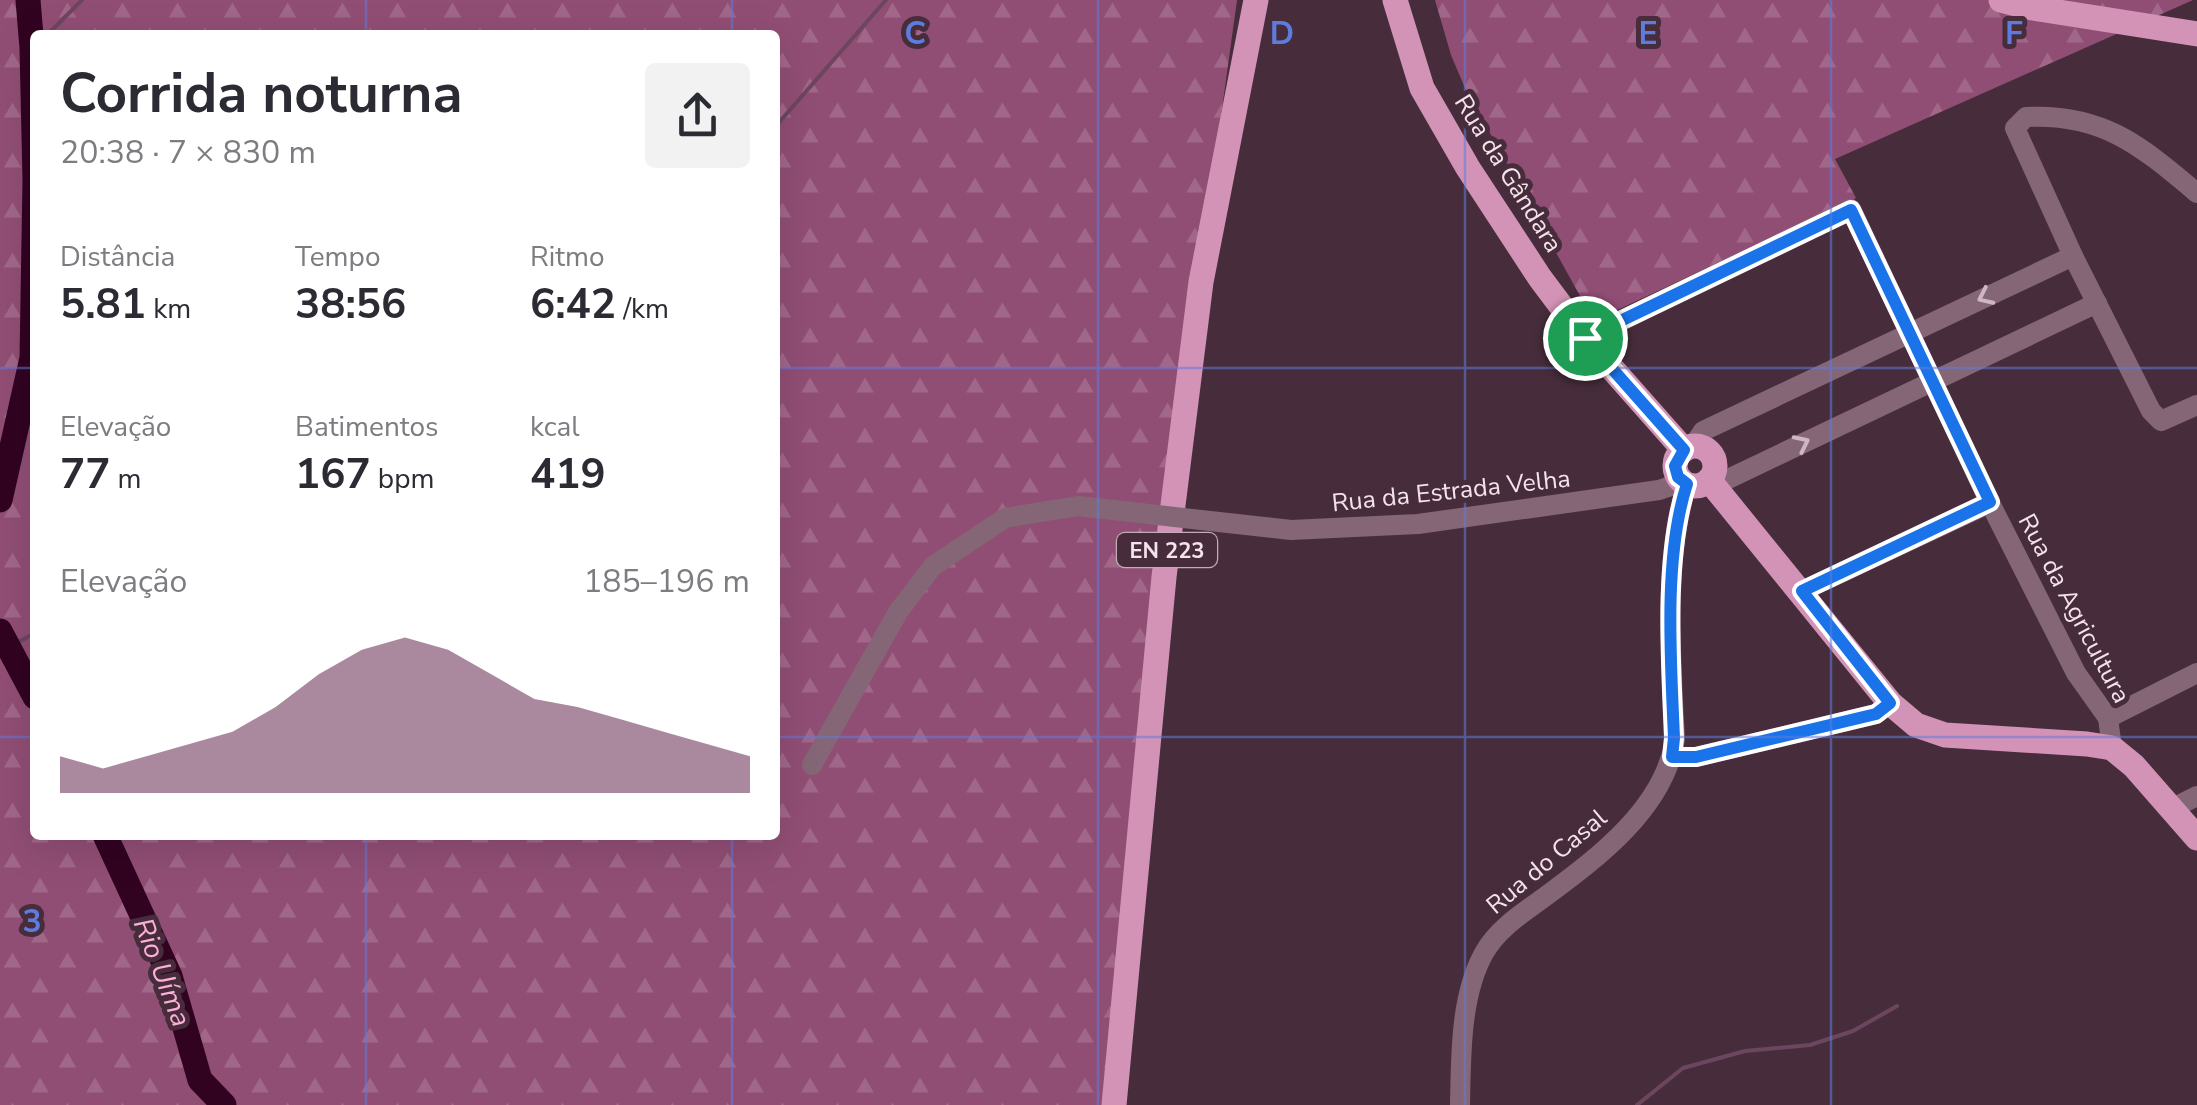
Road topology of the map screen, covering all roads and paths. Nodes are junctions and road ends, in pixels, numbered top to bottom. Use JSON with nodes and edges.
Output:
{"nodes":[{"id":1,"x":1256,"y":0,"type":"edge"},
{"id":2,"x":1395,"y":0,"type":"edge"},
{"id":3,"x":2001,"y":0,"type":"edge"},
{"id":4,"x":2197,"y":34,"type":"edge"},
{"id":5,"x":2197,"y":193,"type":"edge"},
{"id":6,"x":2073,"y":256,"type":"junction"},
{"id":7,"x":2097,"y":303,"type":"junction"},
{"id":8,"x":1909,"y":332,"type":"junction"},
{"id":9,"x":1585,"y":338,"type":"junction"},
{"id":10,"x":1932,"y":380,"type":"junction"},
{"id":11,"x":2197,"y":404,"type":"edge"},
{"id":12,"x":1688,"y":448,"type":"junction"},
{"id":13,"x":1698,"y":480,"type":"junction"},
{"id":14,"x":1990,"y":502,"type":"junction"},
{"id":15,"x":1802,"y":591,"type":"junction"},
{"id":16,"x":2197,"y":673,"type":"edge"},
{"id":17,"x":1890,"y":703,"type":"junction"},
{"id":18,"x":2108,"y":718,"type":"junction"},
{"id":19,"x":2112,"y":748,"type":"junction"},
{"id":20,"x":1672,"y":757,"type":"junction"},
{"id":21,"x":812,"y":765,"type":"dead end"},
{"id":22,"x":2197,"y":796,"type":"edge"},
{"id":23,"x":2171,"y":809,"type":"junction"},
{"id":24,"x":2197,"y":838,"type":"edge"},
{"id":25,"x":1114,"y":1105,"type":"edge"},
{"id":26,"x":1460,"y":1105,"type":"edge"}],
"edges":[{"from":1,"to":25,"type":"main road","number":"EN 223"},
{"from":2,"to":9,"type":"main road","name":"Rua da Gândara"},
{"from":3,"to":4,"type":"main road"},
{"from":5,"to":6,"type":"street"},
{"from":6,"to":7,"type":"street"},
{"from":6,"to":8,"type":"street","one_way":true},
{"from":7,"to":10,"type":"street","name":"Rua da Estrada Velha"},
{"from":7,"to":11,"type":"street"},
{"from":8,"to":9,"type":"street","name":"Rua da Agricultura"},
{"from":8,"to":10,"type":"street","name":"Rua da Agricultura"},
{"from":8,"to":12,"type":"street"},
{"from":9,"to":12,"type":"main road","name":"Rua da Gândara"},
{"from":13,"to":10,"type":"street","name":"Rua da Estrada Velha","one_way":true},
{"from":10,"to":14,"type":"street","name":"Rua da Agricultura"},
{"from":12,"to":13,"type":"main road","name":"Rua da Gândara"},
{"from":13,"to":15,"type":"main road","name":"Rua da Gândara"},
{"from":13,"to":20,"type":"street","name":"Rua do Casal"},
{"from":13,"to":21,"type":"street","name":"Rua da Estrada Velha","bridge":true},
{"from":14,"to":15,"type":"street"},
{"from":14,"to":18,"type":"street","name":"Rua da Agricultura"},
{"from":15,"to":17,"type":"main road","name":"Rua da Gândara"},
{"from":16,"to":18,"type":"street"},
{"from":17,"to":19,"type":"main road","name":"Rua da Gândara"},
{"from":17,"to":20,"type":"street"},
{"from":18,"to":19,"type":"street","name":"Rua da Agricultura"},
{"from":19,"to":23,"type":"main road"},
{"from":20,"to":26,"type":"street","name":"Rua do Casal"},
{"from":22,"to":23,"type":"street"},
{"from":23,"to":24,"type":"main road"}]}
